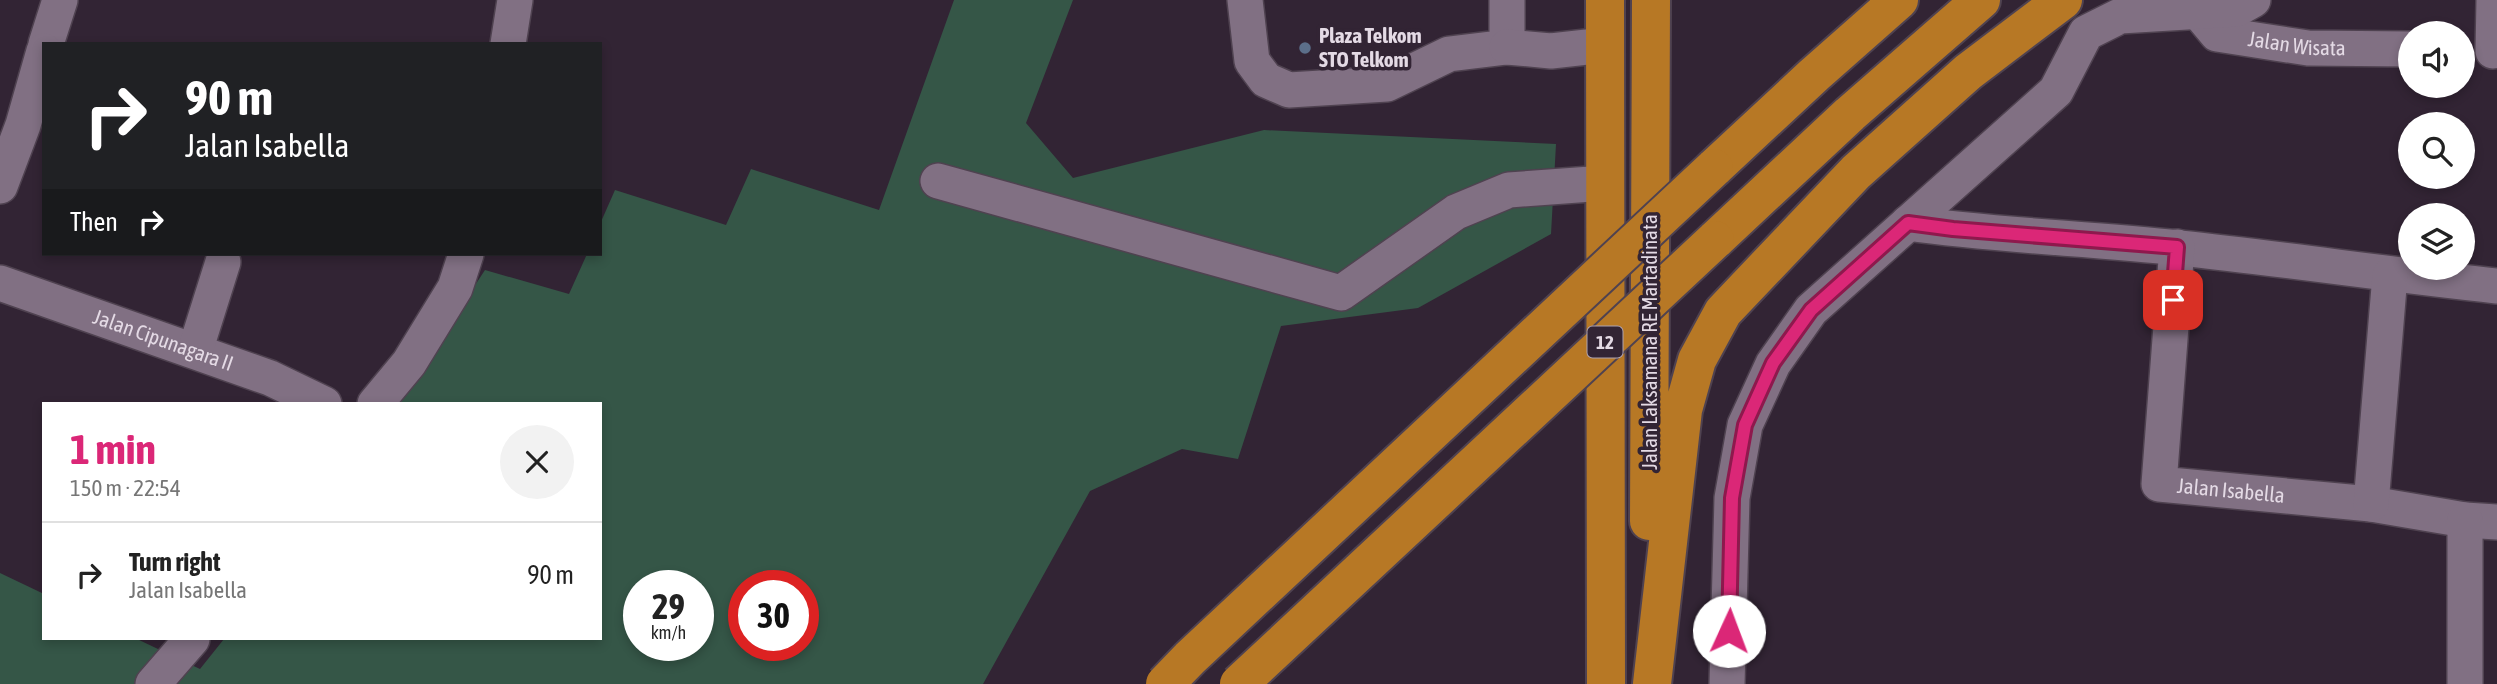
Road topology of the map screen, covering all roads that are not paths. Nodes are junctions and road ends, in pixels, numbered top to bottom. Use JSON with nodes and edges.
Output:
{"nodes":[{"id":1,"x":60,"y":0,"type":"edge"},
{"id":2,"x":515,"y":0,"type":"edge"},
{"id":3,"x":1245,"y":0,"type":"edge"},
{"id":4,"x":1507,"y":0,"type":"edge"},
{"id":5,"x":1605,"y":0,"type":"edge"},
{"id":6,"x":1651,"y":0,"type":"edge"},
{"id":7,"x":1899,"y":0,"type":"edge"},
{"id":8,"x":1981,"y":0,"type":"edge"},
{"id":9,"x":2063,"y":0,"type":"edge"},
{"id":10,"x":2253,"y":0,"type":"edge"},
{"id":11,"x":2494,"y":0,"type":"edge"},
{"id":12,"x":2197,"y":10,"type":"junction"},
{"id":13,"x":47,"y":42,"type":"edge"},
{"id":14,"x":508,"y":42,"type":"edge"},
{"id":15,"x":1605,"y":46,"type":"junction"},
{"id":16,"x":1507,"y":47,"type":"junction"},
{"id":17,"x":2398,"y":50,"type":"edge"},
{"id":18,"x":2484,"y":50,"type":"edge"},
{"id":19,"x":42,"y":65,"type":"edge"},
{"id":20,"x":38,"y":92,"type":"edge"},
{"id":21,"x":11,"y":123,"type":"edge"},
{"id":22,"x":938,"y":181,"type":"dead end"},
{"id":23,"x":1605,"y":183,"type":"junction"},
{"id":24,"x":0,"y":186,"type":"edge"},
{"id":25,"x":1908,"y":223,"type":"junction"},
{"id":26,"x":2177,"y":247,"type":"junction"},
{"id":27,"x":465,"y":256,"type":"edge"},
{"id":28,"x":223,"y":262,"type":"dead end"},
{"id":29,"x":2390,"y":275,"type":"junction"},
{"id":30,"x":0,"y":283,"type":"edge"},
{"id":31,"x":2497,"y":286,"type":"edge"},
{"id":32,"x":195,"y":351,"type":"junction"},
{"id":33,"x":320,"y":402,"type":"edge"},
{"id":34,"x":377,"y":402,"type":"edge"},
{"id":35,"x":2371,"y":504,"type":"junction"},
{"id":36,"x":2481,"y":521,"type":"edge"},
{"id":37,"x":191,"y":640,"type":"edge"},
{"id":38,"x":153,"y":684,"type":"edge"},
{"id":39,"x":1165,"y":684,"type":"edge"},
{"id":40,"x":1239,"y":684,"type":"edge"},
{"id":41,"x":1606,"y":684,"type":"edge"},
{"id":42,"x":1650,"y":684,"type":"edge"},
{"id":43,"x":1727,"y":684,"type":"edge"},
{"id":44,"x":2465,"y":684,"type":"edge"}],
"edges":[{"from":1,"to":13,"type":"street"},
{"from":2,"to":14,"type":"street"},
{"from":3,"to":16,"type":"street"},
{"from":4,"to":16,"type":"street"},
{"from":5,"to":15,"type":"highway","number":"12"},
{"from":6,"to":42,"type":"highway","name":"Jalan Laksamana RE Martadinata","number":"12"},
{"from":7,"to":39,"type":"highway","bridge":true},
{"from":8,"to":40,"type":"highway","bridge":true},
{"from":9,"to":42,"type":"highway"},
{"from":10,"to":12,"type":"street"},
{"from":11,"to":18,"type":"street"},
{"from":12,"to":17,"type":"street","name":"Jalan Wisata"},
{"from":12,"to":25,"type":"street"},
{"from":15,"to":16,"type":"street"},
{"from":15,"to":23,"type":"highway","number":"12"},
{"from":19,"to":20,"type":"street"},
{"from":20,"to":21,"type":"street"},
{"from":21,"to":24,"type":"street"},
{"from":22,"to":23,"type":"street"},
{"from":23,"to":41,"type":"highway","number":"12"},
{"from":25,"to":26,"type":"street"},
{"from":25,"to":43,"type":"street"},
{"from":26,"to":29,"type":"street"},
{"from":26,"to":35,"type":"street","name":"Jalan Isabella"},
{"from":27,"to":34,"type":"street"},
{"from":28,"to":32,"type":"street"},
{"from":29,"to":31,"type":"street"},
{"from":29,"to":35,"type":"street"},
{"from":30,"to":32,"type":"street","name":"Jalan Cipunagara II"},
{"from":32,"to":33,"type":"street","name":"Jalan Cipunagara II"},
{"from":35,"to":36,"type":"street","name":"Jalan Isabella"},
{"from":36,"to":44,"type":"street"},
{"from":37,"to":38,"type":"street"}]}
